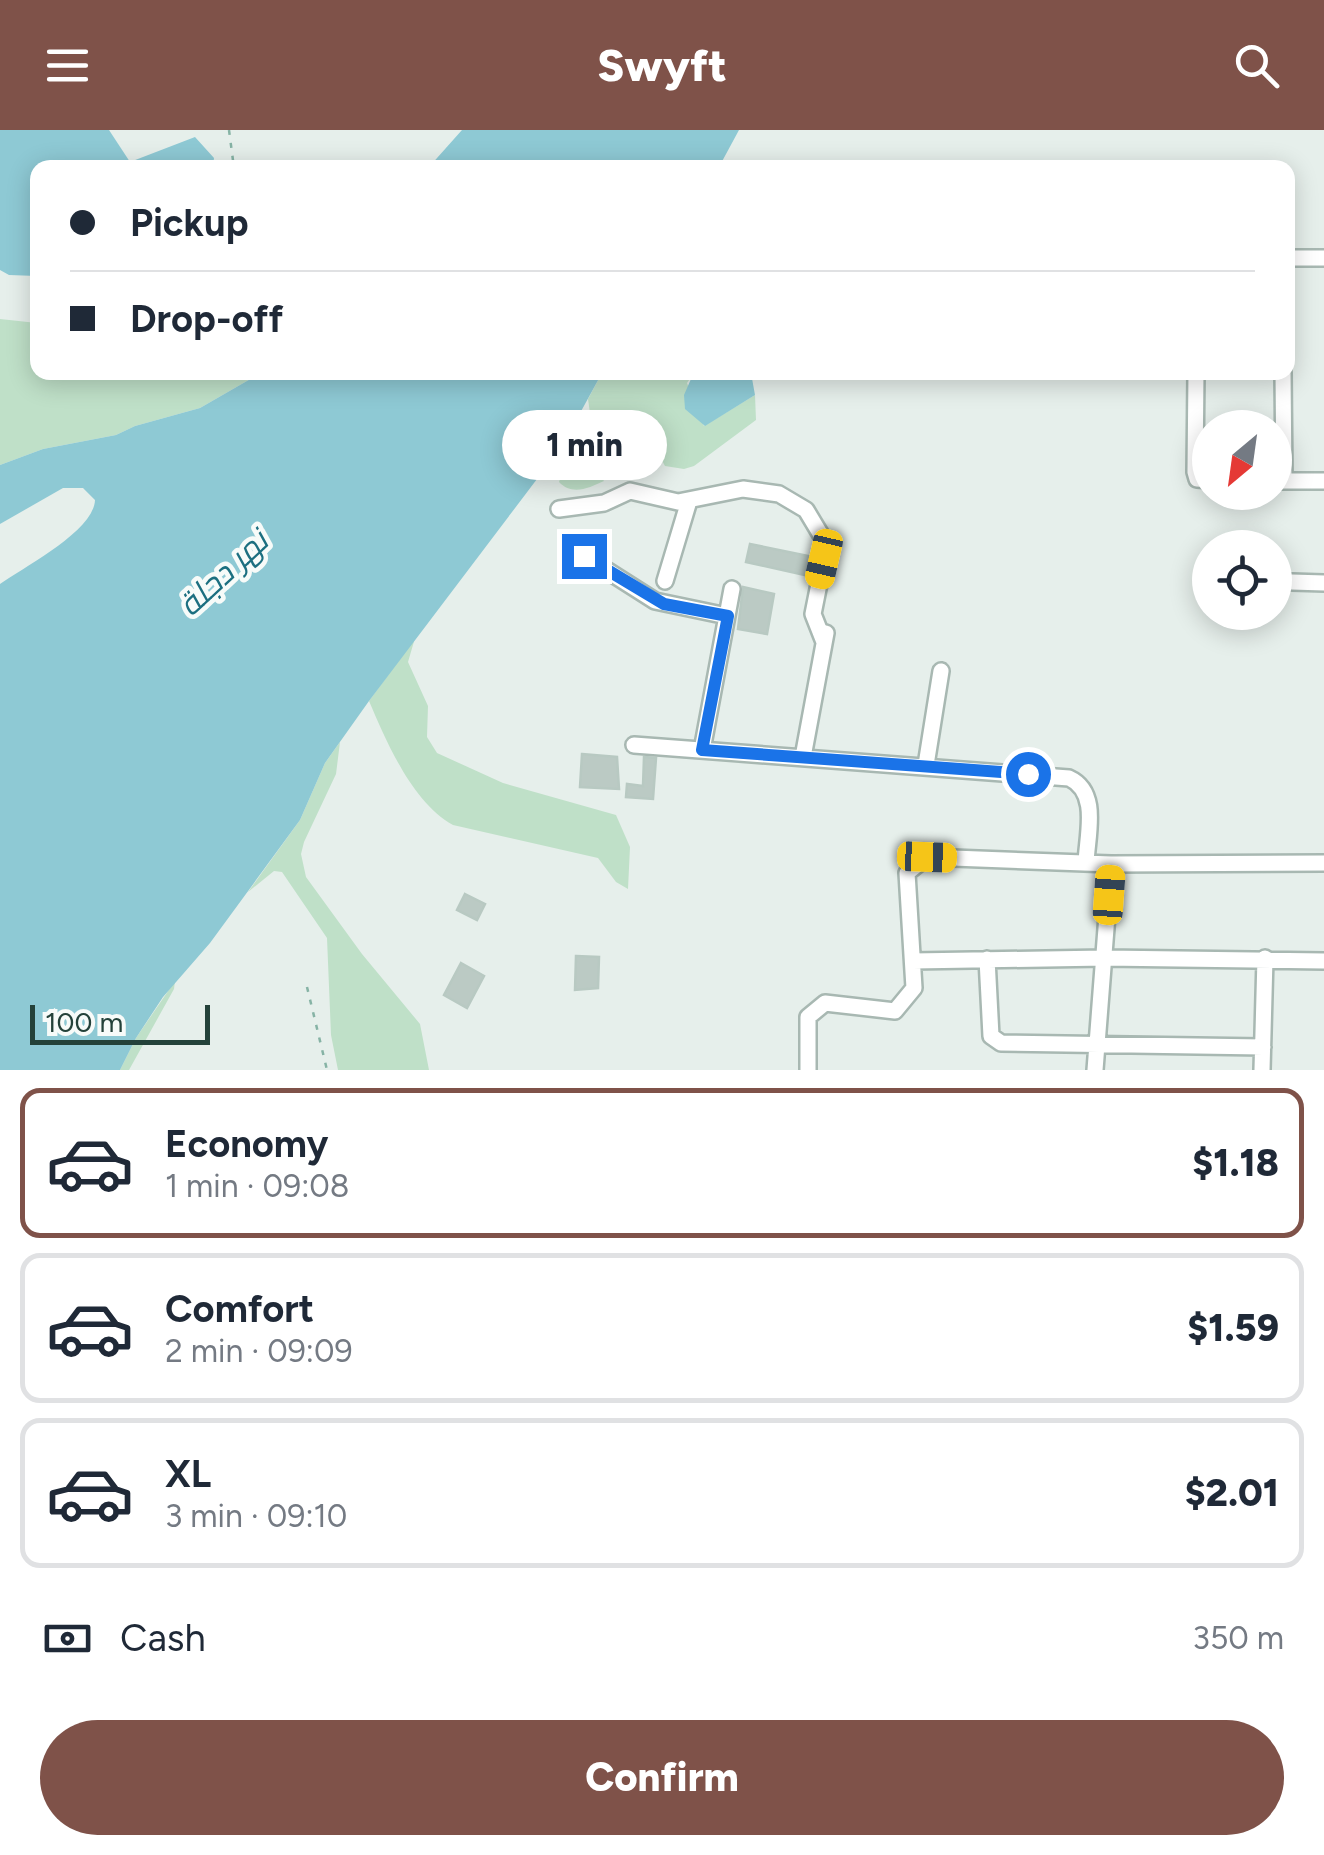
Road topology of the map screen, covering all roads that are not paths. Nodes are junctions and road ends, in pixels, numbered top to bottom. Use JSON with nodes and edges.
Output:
{"nodes":[{"id":1,"x":1295,"y":258,"type":"edge"},
{"id":2,"x":1324,"y":258,"type":"edge"},
{"id":3,"x":1196,"y":380,"type":"edge"},
{"id":4,"x":1283,"y":380,"type":"edge"},
{"id":5,"x":1196,"y":410,"type":"edge"},
{"id":6,"x":1282,"y":410,"type":"edge"},
{"id":7,"x":1292,"y":481,"type":"edge"},
{"id":8,"x":1324,"y":481,"type":"edge"},
{"id":9,"x":689,"y":501,"type":"junction"},
{"id":10,"x":559,"y":509,"type":"dead end"},
{"id":11,"x":566,"y":545,"type":"dead end"},
{"id":12,"x":665,"y":581,"type":"dead end"},
{"id":13,"x":1292,"y":582,"type":"dead end"},
{"id":14,"x":1324,"y":583,"type":"edge"},
{"id":15,"x":732,"y":589,"type":"dead end"},
{"id":16,"x":728,"y":616,"type":"junction"},
{"id":17,"x":941,"y":671,"type":"dead end"},
{"id":18,"x":634,"y":745,"type":"dead end"},
{"id":19,"x":702,"y":750,"type":"junction"},
{"id":20,"x":803,"y":757,"type":"junction"},
{"id":21,"x":926,"y":765,"type":"junction"},
{"id":22,"x":1324,"y":862,"type":"edge"},
{"id":23,"x":1086,"y":863,"type":"junction"},
{"id":24,"x":1111,"y":864,"type":"junction"},
{"id":25,"x":988,"y":958,"type":"junction"},
{"id":26,"x":1104,"y":958,"type":"junction"},
{"id":27,"x":1265,"y":958,"type":"junction"},
{"id":28,"x":913,"y":961,"type":"junction"},
{"id":29,"x":1324,"y":961,"type":"edge"},
{"id":30,"x":1097,"y":1045,"type":"junction"},
{"id":31,"x":1262,"y":1047,"type":"junction"},
{"id":32,"x":808,"y":1070,"type":"edge"},
{"id":33,"x":1094,"y":1070,"type":"edge"},
{"id":34,"x":1262,"y":1070,"type":"edge"}],
"edges":[{"from":1,"to":2,"type":"street"},
{"from":3,"to":5,"type":"street"},
{"from":4,"to":6,"type":"street"},
{"from":7,"to":8,"type":"street"},
{"from":9,"to":10,"type":"street"},
{"from":9,"to":12,"type":"street"},
{"from":9,"to":20,"type":"street"},
{"from":11,"to":16,"type":"street"},
{"from":13,"to":14,"type":"street"},
{"from":15,"to":16,"type":"street"},
{"from":16,"to":19,"type":"street"},
{"from":17,"to":21,"type":"street"},
{"from":18,"to":19,"type":"street"},
{"from":19,"to":20,"type":"street"},
{"from":20,"to":21,"type":"street"},
{"from":21,"to":23,"type":"street"},
{"from":22,"to":24,"type":"street"},
{"from":23,"to":24,"type":"street"},
{"from":23,"to":28,"type":"street"},
{"from":24,"to":26,"type":"street"},
{"from":25,"to":26,"type":"street"},
{"from":25,"to":28,"type":"street"},
{"from":25,"to":30,"type":"street"},
{"from":26,"to":27,"type":"street"},
{"from":26,"to":30,"type":"street"},
{"from":27,"to":29,"type":"street"},
{"from":27,"to":31,"type":"street"},
{"from":28,"to":32,"type":"street"},
{"from":30,"to":31,"type":"street"},
{"from":30,"to":33,"type":"street"},
{"from":31,"to":34,"type":"street"}]}
